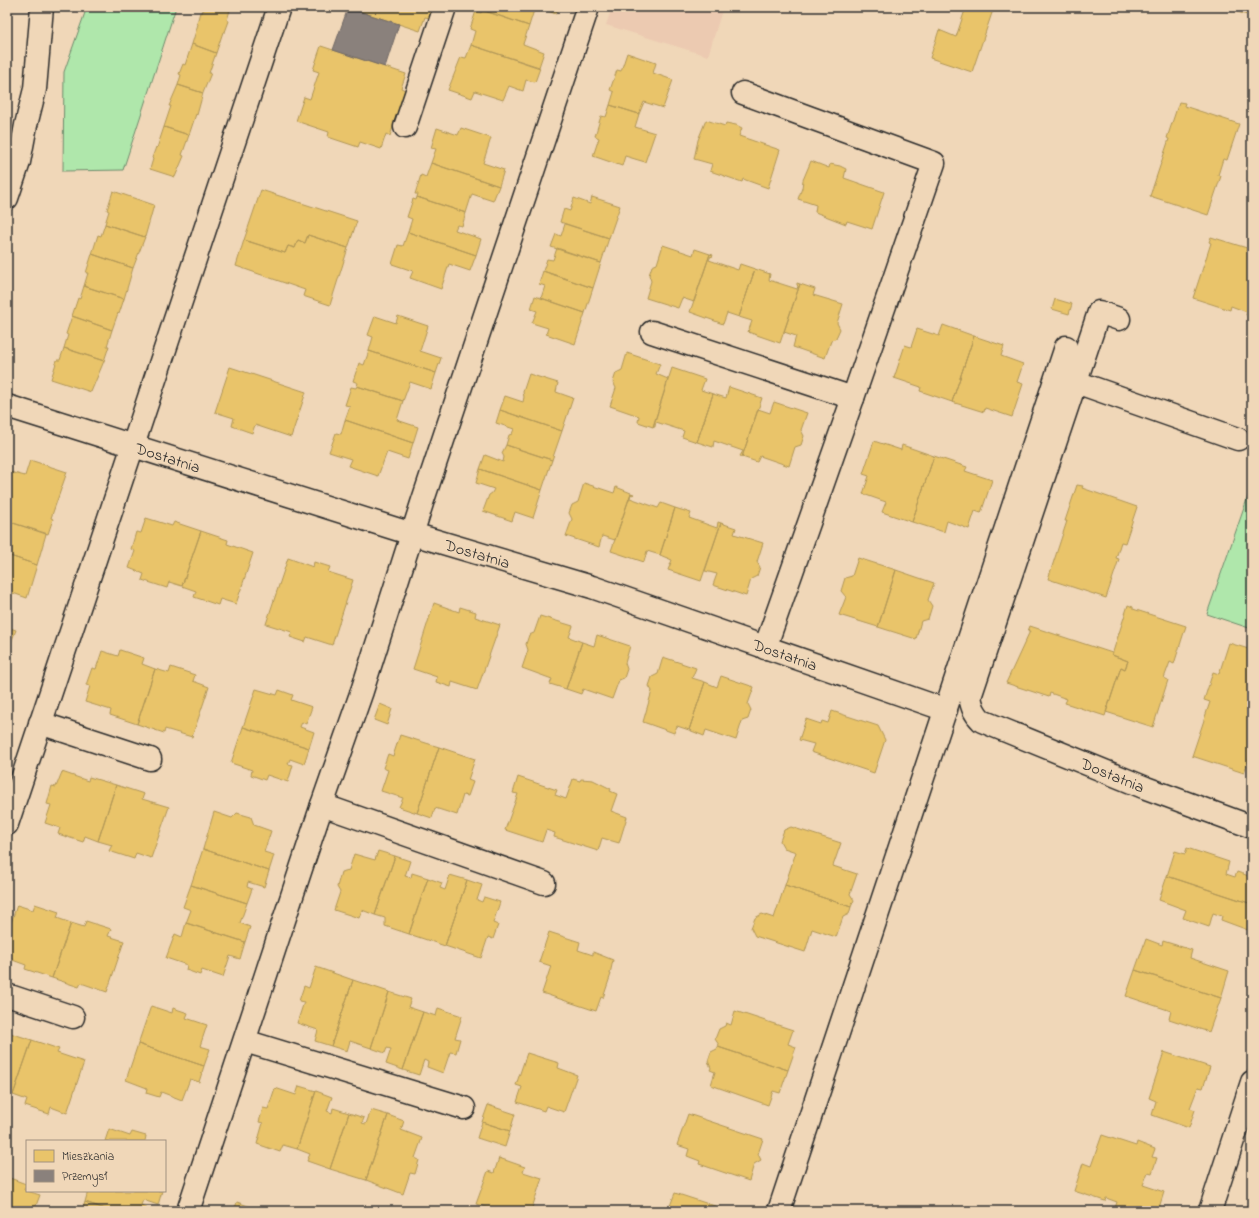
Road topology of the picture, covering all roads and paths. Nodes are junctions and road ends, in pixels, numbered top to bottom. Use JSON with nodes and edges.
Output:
{"nodes":[{"id":1,"x":42,"y":7,"type":"edge"},
{"id":2,"x":279,"y":7,"type":"edge"},
{"id":3,"x":445,"y":7,"type":"edge"},
{"id":4,"x":588,"y":7,"type":"edge"},
{"id":5,"x":743,"y":93,"type":"dead end"},
{"id":6,"x":405,"y":127,"type":"dead end"},
{"id":7,"x":13,"y":160,"type":"edge"},
{"id":8,"x":7,"y":198,"type":"edge"},
{"id":9,"x":1119,"y":320,"type":"dead end"},
{"id":10,"x":652,"y":332,"type":"dead end"},
{"id":11,"x":1066,"y":347,"type":"dead end"},
{"id":12,"x":1076,"y":382,"type":"junction"},
{"id":13,"x":853,"y":398,"type":"junction"},
{"id":14,"x":7,"y":406,"type":"edge"},
{"id":15,"x":1238,"y":439,"type":"dead end"},
{"id":16,"x":133,"y":447,"type":"junction"},
{"id":17,"x":413,"y":534,"type":"junction"},
{"id":18,"x":765,"y":648,"type":"junction"},
{"id":19,"x":946,"y":710,"type":"junction"},
{"id":20,"x":40,"y":723,"type":"junction"},
{"id":21,"x":150,"y":759,"type":"dead end"},
{"id":22,"x":322,"y":805,"type":"junction"},
{"id":23,"x":7,"y":824,"type":"edge"},
{"id":24,"x":1252,"y":827,"type":"edge"},
{"id":25,"x":544,"y":883,"type":"dead end"},
{"id":26,"x":7,"y":995,"type":"edge"},
{"id":27,"x":73,"y":1016,"type":"dead end"},
{"id":28,"x":245,"y":1041,"type":"junction"},
{"id":29,"x":1252,"y":1082,"type":"edge"},
{"id":30,"x":464,"y":1108,"type":"dead end"},
{"id":31,"x":188,"y":1211,"type":"edge"},
{"id":32,"x":778,"y":1211,"type":"edge"},
{"id":33,"x":1210,"y":1211,"type":"edge"}],
"edges":[{"from":1,"to":7,"type":"street"},
{"from":2,"to":16,"type":"street"},
{"from":3,"to":6,"type":"street"},
{"from":4,"to":17,"type":"street"},
{"from":5,"to":13,"type":"street"},
{"from":7,"to":8,"type":"street"},
{"from":9,"to":12,"type":"street"},
{"from":10,"to":13,"type":"street"},
{"from":11,"to":19,"type":"street"},
{"from":12,"to":15,"type":"street"},
{"from":12,"to":24,"type":"street","name":"Dostatnia"},
{"from":13,"to":18,"type":"street"},
{"from":14,"to":16,"type":"street","name":"Dostatnia"},
{"from":16,"to":17,"type":"street","name":"Dostatnia"},
{"from":16,"to":20,"type":"street"},
{"from":17,"to":18,"type":"street","name":"Dostatnia"},
{"from":17,"to":22,"type":"street"},
{"from":18,"to":19,"type":"street","name":"Dostatnia"},
{"from":19,"to":32,"type":"street"},
{"from":20,"to":21,"type":"street"},
{"from":20,"to":23,"type":"street"},
{"from":22,"to":25,"type":"street"},
{"from":22,"to":28,"type":"street"},
{"from":26,"to":27,"type":"street"},
{"from":28,"to":30,"type":"street"},
{"from":28,"to":31,"type":"street"},
{"from":29,"to":33,"type":"street"}]}
